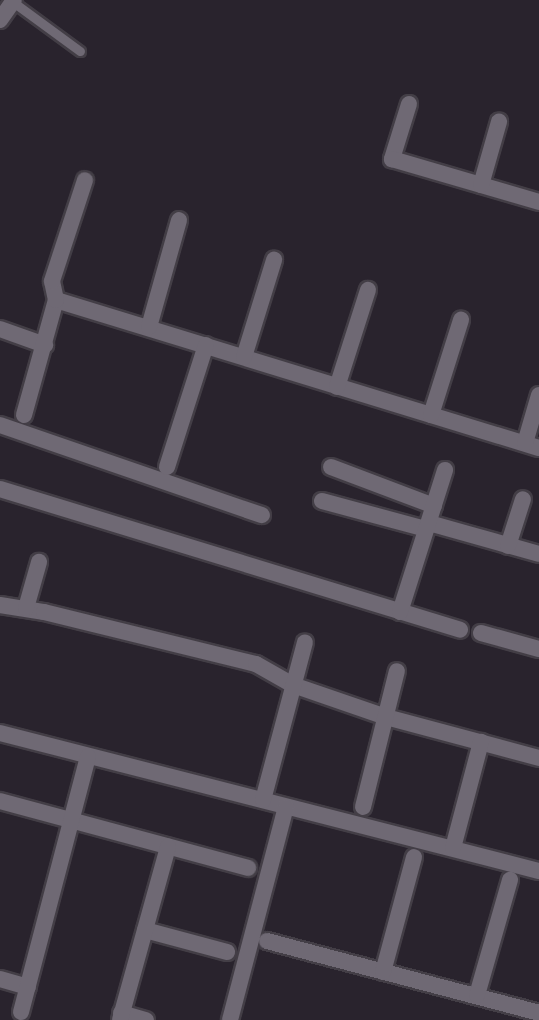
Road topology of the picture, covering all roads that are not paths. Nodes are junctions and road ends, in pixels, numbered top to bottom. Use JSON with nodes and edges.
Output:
{"nodes":[{"id":1,"x":13,"y":1,"type":"edge"},
{"id":2,"x":0,"y":20,"type":"edge"},
{"id":3,"x":80,"y":51,"type":"dead end"},
{"id":4,"x":409,"y":104,"type":"dead end"},
{"id":5,"x":499,"y":123,"type":"dead end"},
{"id":6,"x":85,"y":180,"type":"dead end"},
{"id":7,"x":481,"y":185,"type":"junction"},
{"id":8,"x":539,"y":202,"type":"edge"},
{"id":9,"x":179,"y":220,"type":"dead end"},
{"id":10,"x":274,"y":260,"type":"dead end"},
{"id":11,"x":368,"y":290,"type":"dead end"},
{"id":12,"x":56,"y":300,"type":"junction"},
{"id":13,"x":461,"y":320,"type":"dead end"},
{"id":14,"x":149,"y":327,"type":"junction"},
{"id":15,"x":0,"y":329,"type":"edge"},
{"id":16,"x":45,"y":345,"type":"junction"},
{"id":17,"x":207,"y":345,"type":"junction"},
{"id":18,"x":244,"y":357,"type":"junction"},
{"id":19,"x":337,"y":387,"type":"junction"},
{"id":20,"x":539,"y":395,"type":"edge"},
{"id":21,"x":24,"y":415,"type":"dead end"},
{"id":22,"x":431,"y":415,"type":"junction"},
{"id":23,"x":0,"y":425,"type":"edge"},
{"id":24,"x":532,"y":446,"type":"edge"},
{"id":25,"x":167,"y":466,"type":"dead end"},
{"id":26,"x":332,"y":467,"type":"dead end"},
{"id":27,"x":445,"y":470,"type":"dead end"},
{"id":28,"x":0,"y":489,"type":"edge"},
{"id":29,"x":523,"y":499,"type":"dead end"},
{"id":30,"x":322,"y":501,"type":"dead end"},
{"id":31,"x":434,"y":506,"type":"junction"},
{"id":32,"x":262,"y":515,"type":"dead end"},
{"id":33,"x":427,"y":526,"type":"junction"},
{"id":34,"x":508,"y":546,"type":"junction"},
{"id":35,"x":539,"y":554,"type":"edge"},
{"id":36,"x":39,"y":562,"type":"dead end"},
{"id":37,"x":0,"y":604,"type":"edge"},
{"id":38,"x":26,"y":608,"type":"junction"},
{"id":39,"x":400,"y":612,"type":"junction"},
{"id":40,"x":460,"y":630,"type":"dead end"},
{"id":41,"x":481,"y":633,"type":"dead end"},
{"id":42,"x":305,"y":642,"type":"dead end"},
{"id":43,"x":539,"y":650,"type":"edge"},
{"id":44,"x":397,"y":671,"type":"dead end"},
{"id":45,"x":293,"y":685,"type":"junction"},
{"id":46,"x":387,"y":717,"type":"junction"},
{"id":47,"x":0,"y":733,"type":"edge"},
{"id":48,"x":481,"y":742,"type":"junction"},
{"id":49,"x":88,"y":758,"type":"junction"},
{"id":50,"x":539,"y":758,"type":"edge"},
{"id":51,"x":262,"y":800,"type":"junction"},
{"id":52,"x":0,"y":801,"type":"edge"},
{"id":53,"x":286,"y":807,"type":"junction"},
{"id":54,"x":363,"y":807,"type":"dead end"},
{"id":55,"x":74,"y":820,"type":"junction"},
{"id":56,"x":168,"y":847,"type":"junction"},
{"id":57,"x":453,"y":848,"type":"junction"},
{"id":58,"x":414,"y":858,"type":"dead end"},
{"id":59,"x":248,"y":868,"type":"dead end"},
{"id":60,"x":539,"y":871,"type":"edge"},
{"id":61,"x":510,"y":880,"type":"dead end"},
{"id":62,"x":145,"y":930,"type":"junction"},
{"id":63,"x":267,"y":941,"type":"dead end"},
{"id":64,"x":227,"y":952,"type":"dead end"},
{"id":65,"x":383,"y":972,"type":"junction"},
{"id":66,"x":0,"y":979,"type":"edge"},
{"id":67,"x":28,"y":987,"type":"junction"},
{"id":68,"x":477,"y":995,"type":"junction"},
{"id":69,"x":21,"y":1012,"type":"dead end"},
{"id":70,"x":539,"y":1013,"type":"edge"},
{"id":71,"x":121,"y":1017,"type":"edge"},
{"id":72,"x":146,"y":1020,"type":"edge"},
{"id":73,"x":230,"y":1020,"type":"edge"}],
"edges":[{"from":1,"to":2,"type":"street"},
{"from":1,"to":3,"type":"lane"},
{"from":4,"to":7,"type":"street"},
{"from":5,"to":7,"type":"street"},
{"from":6,"to":12,"type":"street"},
{"from":7,"to":8,"type":"street"},
{"from":9,"to":14,"type":"street"},
{"from":10,"to":18,"type":"street"},
{"from":11,"to":19,"type":"street"},
{"from":12,"to":14,"type":"street"},
{"from":12,"to":16,"type":"street"},
{"from":13,"to":22,"type":"street"},
{"from":14,"to":17,"type":"street"},
{"from":15,"to":16,"type":"street"},
{"from":16,"to":21,"type":"street"},
{"from":17,"to":18,"type":"street"},
{"from":17,"to":25,"type":"street"},
{"from":18,"to":19,"type":"street"},
{"from":19,"to":22,"type":"street"},
{"from":20,"to":24,"type":"street"},
{"from":22,"to":24,"type":"street"},
{"from":23,"to":32,"type":"street"},
{"from":26,"to":31,"type":"street"},
{"from":27,"to":31,"type":"street"},
{"from":28,"to":39,"type":"street"},
{"from":29,"to":34,"type":"street"},
{"from":30,"to":33,"type":"street"},
{"from":31,"to":33,"type":"street"},
{"from":33,"to":34,"type":"street"},
{"from":33,"to":39,"type":"street"},
{"from":34,"to":35,"type":"street"},
{"from":36,"to":38,"type":"street"},
{"from":37,"to":38,"type":"street"},
{"from":38,"to":45,"type":"street"},
{"from":39,"to":40,"type":"street"},
{"from":41,"to":43,"type":"street"},
{"from":42,"to":45,"type":"street"},
{"from":44,"to":46,"type":"street"},
{"from":45,"to":46,"type":"street"},
{"from":45,"to":51,"type":"street"},
{"from":46,"to":48,"type":"street"},
{"from":46,"to":54,"type":"street"},
{"from":47,"to":49,"type":"street"},
{"from":48,"to":50,"type":"street"},
{"from":48,"to":57,"type":"street"},
{"from":49,"to":51,"type":"street"},
{"from":49,"to":55,"type":"street"},
{"from":51,"to":53,"type":"street"},
{"from":52,"to":55,"type":"street"},
{"from":53,"to":57,"type":"street"},
{"from":53,"to":73,"type":"street"},
{"from":55,"to":56,"type":"street"},
{"from":55,"to":67,"type":"street"},
{"from":56,"to":59,"type":"street"},
{"from":56,"to":62,"type":"street"},
{"from":57,"to":60,"type":"street"},
{"from":58,"to":65,"type":"street"},
{"from":61,"to":68,"type":"street"},
{"from":62,"to":64,"type":"street"},
{"from":62,"to":71,"type":"street"},
{"from":63,"to":65,"type":"street"},
{"from":65,"to":68,"type":"street"},
{"from":66,"to":67,"type":"street"},
{"from":67,"to":69,"type":"street"},
{"from":68,"to":70,"type":"street"},
{"from":71,"to":72,"type":"street"}]}
